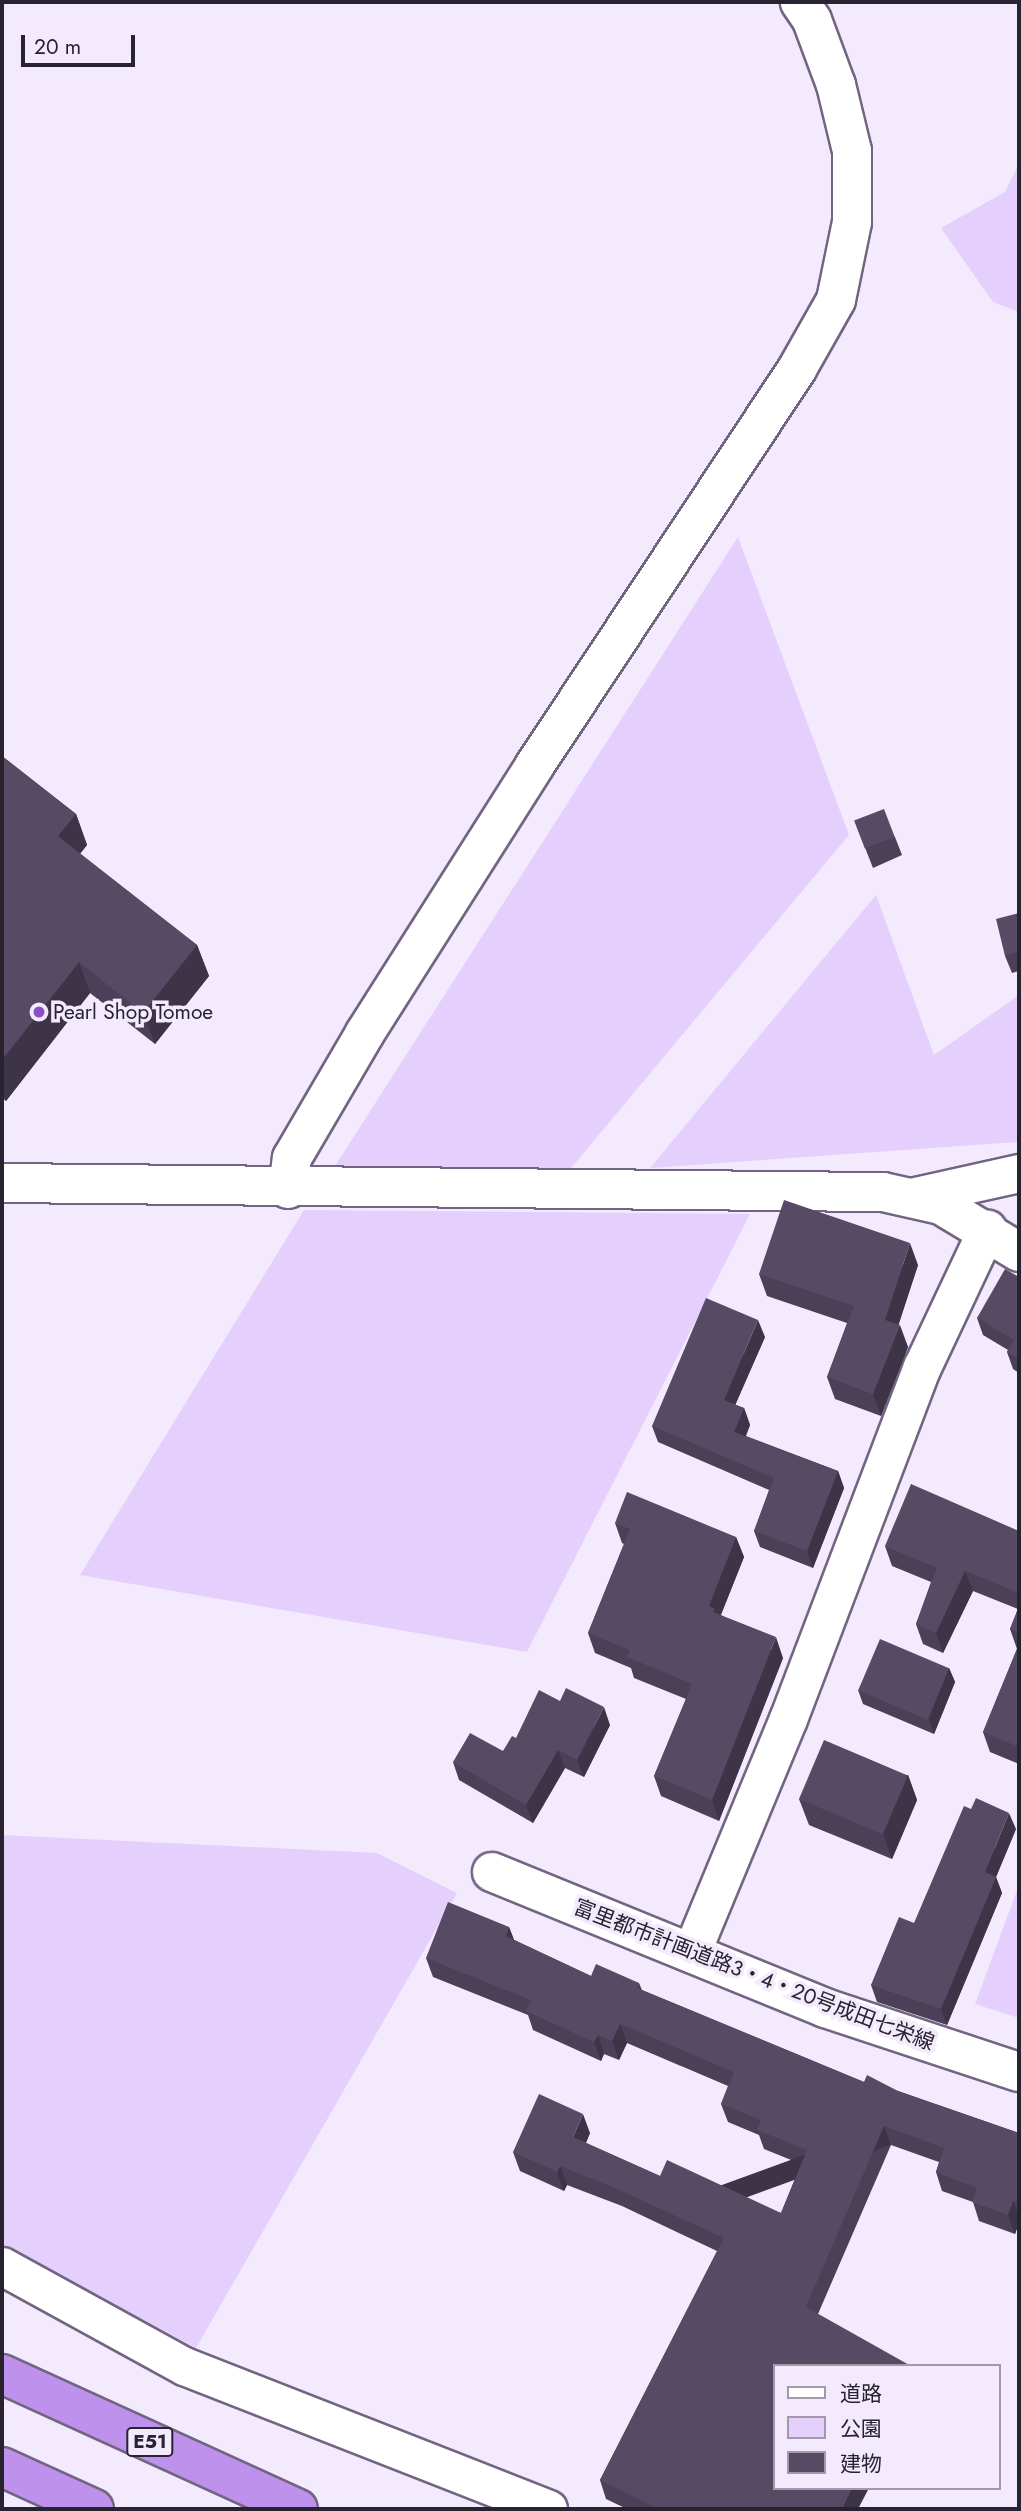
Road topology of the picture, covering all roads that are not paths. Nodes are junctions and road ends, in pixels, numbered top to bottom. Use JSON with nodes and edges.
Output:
{"nodes":[{"id":1,"x":800,"y":2,"type":"edge"},
{"id":2,"x":1019,"y":1173,"type":"edge"},
{"id":3,"x":2,"y":1183,"type":"edge"},
{"id":4,"x":288,"y":1189,"type":"junction"},
{"id":5,"x":915,"y":1196,"type":"junction"},
{"id":6,"x":986,"y":1229,"type":"junction"},
{"id":7,"x":1019,"y":1252,"type":"edge"},
{"id":8,"x":492,"y":1872,"type":"dead end"},
{"id":9,"x":691,"y":1953,"type":"junction"},
{"id":10,"x":1019,"y":2072,"type":"edge"},
{"id":11,"x":2,"y":2266,"type":"edge"},
{"id":12,"x":2,"y":2374,"type":"edge"},
{"id":13,"x":2,"y":2467,"type":"edge"},
{"id":14,"x":94,"y":2509,"type":"edge"},
{"id":15,"x":298,"y":2509,"type":"edge"},
{"id":16,"x":548,"y":2509,"type":"edge"}],
"edges":[{"from":1,"to":4,"type":"street"},
{"from":2,"to":5,"type":"street"},
{"from":3,"to":4,"type":"street"},
{"from":4,"to":5,"type":"street"},
{"from":5,"to":6,"type":"street"},
{"from":6,"to":7,"type":"street"},
{"from":6,"to":9,"type":"street"},
{"from":8,"to":9,"type":"street","name":"富里都市計画道路3・4・20号成田七栄線"},
{"from":9,"to":10,"type":"street","name":"富里都市計画道路3・4・20号成田七栄線"},
{"from":11,"to":16,"type":"street"},
{"from":12,"to":15,"type":"highway","number":"E51"},
{"from":13,"to":14,"type":"highway"}]}
